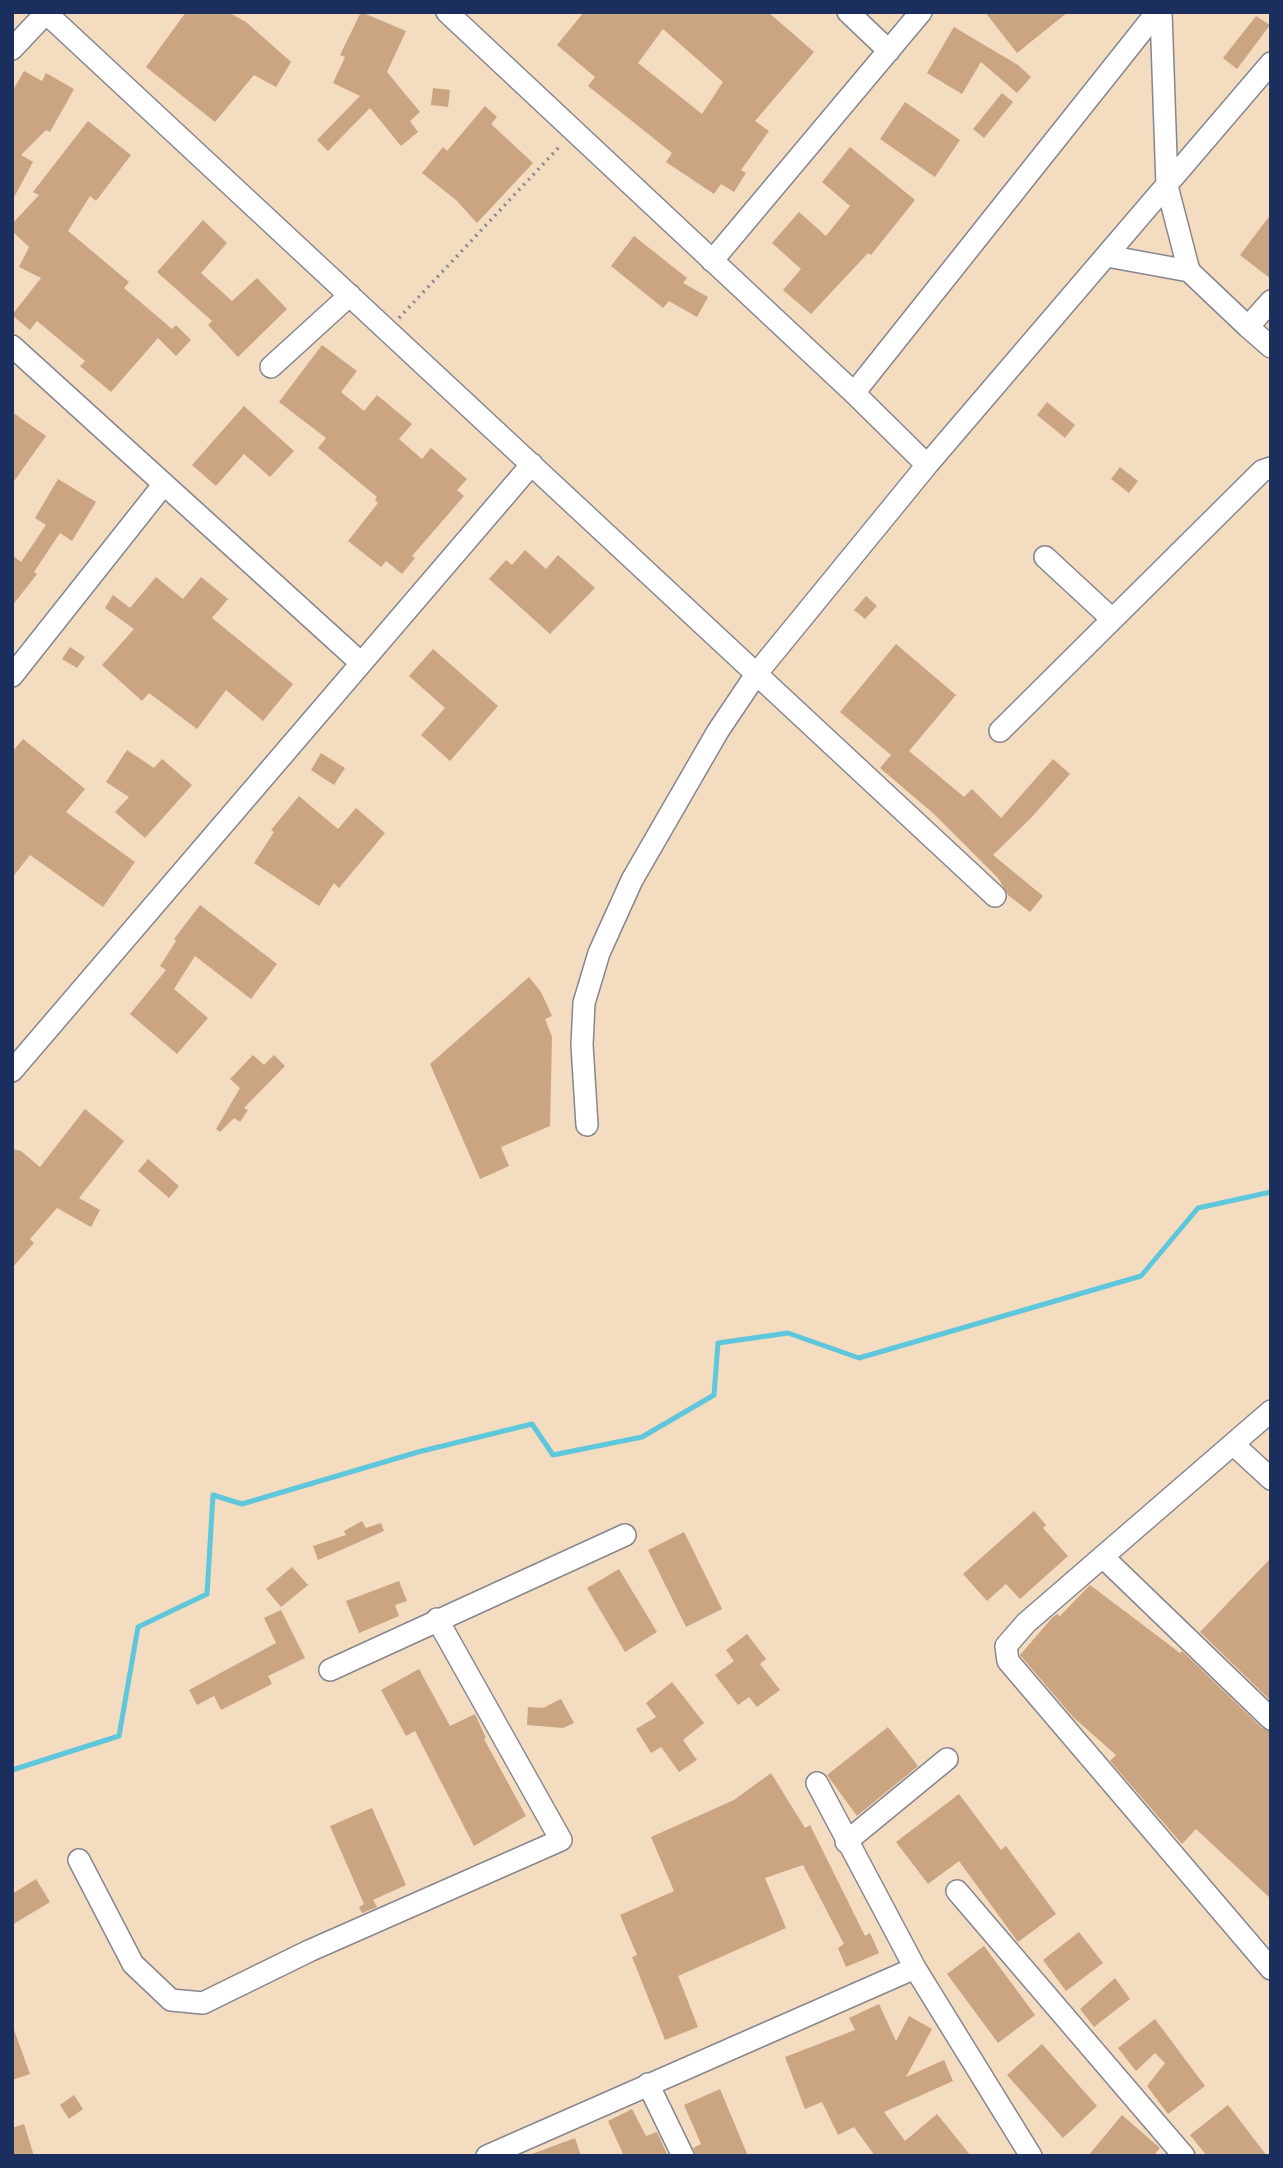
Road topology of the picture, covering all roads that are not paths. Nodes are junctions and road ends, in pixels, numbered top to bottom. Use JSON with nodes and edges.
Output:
{"nodes":[{"id":1,"x":447,"y":12,"type":"edge"},
{"id":2,"x":848,"y":12,"type":"edge"},
{"id":3,"x":921,"y":12,"type":"edge"},
{"id":4,"x":1159,"y":12,"type":"edge"},
{"id":5,"x":46,"y":13,"type":"edge"},
{"id":6,"x":12,"y":49,"type":"edge"},
{"id":7,"x":889,"y":51,"type":"junction"},
{"id":8,"x":1271,"y":63,"type":"edge"},
{"id":9,"x":1167,"y":186,"type":"junction"},
{"id":10,"x":1107,"y":256,"type":"junction"},
{"id":11,"x":712,"y":261,"type":"junction"},
{"id":12,"x":1189,"y":271,"type":"junction"},
{"id":13,"x":350,"y":295,"type":"junction"},
{"id":14,"x":1271,"y":301,"type":"edge"},
{"id":15,"x":1248,"y":327,"type":"junction"},
{"id":16,"x":12,"y":346,"type":"edge"},
{"id":17,"x":1271,"y":347,"type":"edge"},
{"id":18,"x":271,"y":367,"type":"dead end"},
{"id":19,"x":854,"y":393,"type":"junction"},
{"id":20,"x":532,"y":464,"type":"junction"},
{"id":21,"x":928,"y":466,"type":"junction"},
{"id":22,"x":1271,"y":468,"type":"edge"},
{"id":23,"x":164,"y":484,"type":"junction"},
{"id":24,"x":1045,"y":557,"type":"dead end"},
{"id":25,"x":1112,"y":619,"type":"junction"},
{"id":26,"x":361,"y":663,"type":"junction"},
{"id":27,"x":757,"y":673,"type":"junction"},
{"id":28,"x":12,"y":676,"type":"edge"},
{"id":29,"x":1000,"y":731,"type":"dead end"},
{"id":30,"x":996,"y":895,"type":"dead end"},
{"id":31,"x":12,"y":1071,"type":"edge"},
{"id":32,"x":587,"y":1125,"type":"dead end"},
{"id":33,"x":1271,"y":1411,"type":"edge"},
{"id":34,"x":1234,"y":1444,"type":"junction"},
{"id":35,"x":1271,"y":1479,"type":"edge"},
{"id":36,"x":625,"y":1535,"type":"dead end"},
{"id":37,"x":1103,"y":1557,"type":"junction"},
{"id":38,"x":437,"y":1619,"type":"junction"},
{"id":39,"x":330,"y":1670,"type":"dead end"},
{"id":40,"x":1271,"y":1720,"type":"edge"},
{"id":41,"x":947,"y":1759,"type":"dead end"},
{"id":42,"x":817,"y":1783,"type":"dead end"},
{"id":43,"x":846,"y":1842,"type":"junction"},
{"id":44,"x":79,"y":1860,"type":"dead end"},
{"id":45,"x":957,"y":1891,"type":"dead end"},
{"id":46,"x":915,"y":1968,"type":"junction"},
{"id":47,"x":1271,"y":1969,"type":"edge"},
{"id":48,"x":648,"y":2084,"type":"junction"},
{"id":49,"x":487,"y":2156,"type":"edge"},
{"id":50,"x":682,"y":2156,"type":"edge"},
{"id":51,"x":1031,"y":2156,"type":"edge"},
{"id":52,"x":1184,"y":2156,"type":"edge"}],
"edges":[{"from":1,"to":11,"type":"street"},
{"from":2,"to":7,"type":"street"},
{"from":3,"to":7,"type":"street"},
{"from":4,"to":9,"type":"street"},
{"from":4,"to":19,"type":"street"},
{"from":5,"to":6,"type":"street"},
{"from":5,"to":13,"type":"street"},
{"from":7,"to":11,"type":"street"},
{"from":8,"to":9,"type":"street"},
{"from":9,"to":10,"type":"street"},
{"from":9,"to":12,"type":"street"},
{"from":10,"to":12,"type":"street"},
{"from":10,"to":21,"type":"street"},
{"from":11,"to":19,"type":"street"},
{"from":12,"to":15,"type":"street"},
{"from":13,"to":18,"type":"street"},
{"from":13,"to":20,"type":"street"},
{"from":14,"to":15,"type":"street"},
{"from":15,"to":17,"type":"street"},
{"from":16,"to":23,"type":"street"},
{"from":19,"to":21,"type":"street"},
{"from":20,"to":26,"type":"street"},
{"from":20,"to":27,"type":"street"},
{"from":21,"to":27,"type":"street"},
{"from":22,"to":25,"type":"street"},
{"from":23,"to":26,"type":"street"},
{"from":23,"to":28,"type":"street"},
{"from":24,"to":25,"type":"street"},
{"from":25,"to":29,"type":"street"},
{"from":26,"to":31,"type":"street"},
{"from":27,"to":30,"type":"street"},
{"from":27,"to":32,"type":"street"},
{"from":33,"to":34,"type":"street"},
{"from":34,"to":35,"type":"street"},
{"from":34,"to":37,"type":"street"},
{"from":36,"to":38,"type":"street"},
{"from":37,"to":40,"type":"street"},
{"from":37,"to":47,"type":"street"},
{"from":38,"to":39,"type":"street"},
{"from":38,"to":44,"type":"street"},
{"from":41,"to":43,"type":"street"},
{"from":42,"to":43,"type":"street"},
{"from":43,"to":46,"type":"street"},
{"from":45,"to":52,"type":"street"},
{"from":46,"to":48,"type":"street"},
{"from":46,"to":51,"type":"street"},
{"from":48,"to":49,"type":"street"},
{"from":48,"to":50,"type":"street"}]}
